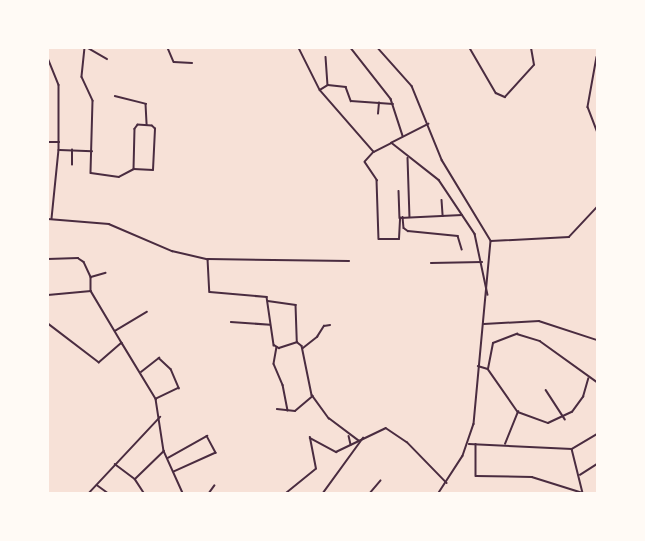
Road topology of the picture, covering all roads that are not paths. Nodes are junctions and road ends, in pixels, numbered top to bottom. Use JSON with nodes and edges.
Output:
{"nodes":[{"id":1,"x":85,"y":48,"type":"edge"},
{"id":2,"x":88,"y":48,"type":"edge"},
{"id":3,"x":168,"y":48,"type":"edge"},
{"id":4,"x":299,"y":48,"type":"edge"},
{"id":5,"x":352,"y":48,"type":"edge"},
{"id":6,"x":378,"y":48,"type":"edge"},
{"id":7,"x":470,"y":48,"type":"edge"},
{"id":8,"x":531,"y":48,"type":"edge"},
{"id":9,"x":326,"y":57,"type":"dead end"},
{"id":10,"x":597,"y":57,"type":"edge"},
{"id":11,"x":48,"y":58,"type":"edge"},
{"id":12,"x":107,"y":59,"type":"dead end"},
{"id":13,"x":192,"y":63,"type":"dead end"},
{"id":14,"x":328,"y":85,"type":"junction"},
{"id":15,"x":320,"y":90,"type":"junction"},
{"id":16,"x":116,"y":96,"type":"dead end"},
{"id":17,"x":379,"y":103,"type":"junction"},
{"id":18,"x":393,"y":104,"type":"junction"},
{"id":19,"x":378,"y":114,"type":"dead end"},
{"id":20,"x":429,"y":124,"type":"junction"},
{"id":21,"x":147,"y":125,"type":"junction"},
{"id":22,"x":597,"y":131,"type":"edge"},
{"id":23,"x":403,"y":136,"type":"junction"},
{"id":24,"x":48,"y":142,"type":"edge"},
{"id":25,"x":60,"y":142,"type":"junction"},
{"id":26,"x":392,"y":142,"type":"junction"},
{"id":27,"x":59,"y":150,"type":"junction"},
{"id":28,"x":72,"y":150,"type":"junction"},
{"id":29,"x":92,"y":151,"type":"junction"},
{"id":30,"x":374,"y":152,"type":"junction"},
{"id":31,"x":408,"y":158,"type":"junction"},
{"id":32,"x":72,"y":165,"type":"dead end"},
{"id":33,"x":134,"y":169,"type":"junction"},
{"id":34,"x":399,"y":191,"type":"dead end"},
{"id":35,"x":442,"y":200,"type":"dead end"},
{"id":36,"x":597,"y":207,"type":"edge"},
{"id":37,"x":462,"y":215,"type":"junction"},
{"id":38,"x":443,"y":216,"type":"junction"},
{"id":39,"x":410,"y":217,"type":"junction"},
{"id":40,"x":401,"y":218,"type":"junction"},
{"id":41,"x":48,"y":219,"type":"edge"},
{"id":42,"x":52,"y":219,"type":"junction"},
{"id":43,"x":491,"y":241,"type":"junction"},
{"id":44,"x":462,"y":249,"type":"dead end"},
{"id":45,"x":48,"y":259,"type":"edge"},
{"id":46,"x":208,"y":259,"type":"junction"},
{"id":47,"x":349,"y":261,"type":"dead end"},
{"id":48,"x":482,"y":262,"type":"junction"},
{"id":49,"x":431,"y":263,"type":"dead end"},
{"id":50,"x":105,"y":273,"type":"dead end"},
{"id":51,"x":90,"y":277,"type":"junction"},
{"id":52,"x":91,"y":291,"type":"junction"},
{"id":53,"x":48,"y":295,"type":"edge"},
{"id":54,"x":488,"y":295,"type":"junction"},
{"id":55,"x":268,"y":301,"type":"junction"},
{"id":56,"x":148,"y":312,"type":"dead end"},
{"id":57,"x":231,"y":322,"type":"dead end"},
{"id":58,"x":48,"y":324,"type":"edge"},
{"id":59,"x":484,"y":324,"type":"junction"},
{"id":60,"x":270,"y":325,"type":"junction"},
{"id":61,"x":330,"y":325,"type":"dead end"},
{"id":62,"x":115,"y":332,"type":"junction"},
{"id":63,"x":597,"y":340,"type":"edge"},
{"id":64,"x":297,"y":342,"type":"junction"},
{"id":65,"x":122,"y":343,"type":"junction"},
{"id":66,"x":277,"y":347,"type":"junction"},
{"id":67,"x":303,"y":348,"type":"junction"},
{"id":68,"x":478,"y":366,"type":"junction"},
{"id":69,"x":488,"y":368,"type":"junction"},
{"id":70,"x":141,"y":372,"type":"junction"},
{"id":71,"x":588,"y":379,"type":"junction"},
{"id":72,"x":597,"y":382,"type":"edge"},
{"id":73,"x":546,"y":390,"type":"dead end"},
{"id":74,"x":313,"y":396,"type":"junction"},
{"id":75,"x":156,"y":399,"type":"junction"},
{"id":76,"x":277,"y":409,"type":"dead end"},
{"id":77,"x":288,"y":411,"type":"junction"},
{"id":78,"x":518,"y":412,"type":"junction"},
{"id":79,"x":160,"y":417,"type":"junction"},
{"id":80,"x":565,"y":419,"type":"junction"},
{"id":81,"x":597,"y":434,"type":"edge"},
{"id":82,"x":349,"y":436,"type":"junction"},
{"id":83,"x":363,"y":438,"type":"junction"},
{"id":84,"x":359,"y":441,"type":"junction"},
{"id":85,"x":469,"y":444,"type":"junction"},
{"id":86,"x":476,"y":444,"type":"junction"},
{"id":87,"x":506,"y":444,"type":"junction"},
{"id":88,"x":351,"y":446,"type":"junction"},
{"id":89,"x":572,"y":449,"type":"junction"},
{"id":90,"x":164,"y":451,"type":"junction"},
{"id":91,"x":168,"y":458,"type":"junction"},
{"id":92,"x":115,"y":464,"type":"junction"},
{"id":93,"x":597,"y":464,"type":"edge"},
{"id":94,"x":174,"y":472,"type":"junction"},
{"id":95,"x":580,"y":475,"type":"junction"},
{"id":96,"x":135,"y":478,"type":"junction"},
{"id":97,"x":380,"y":481,"type":"dead end"},
{"id":98,"x":447,"y":483,"type":"junction"},
{"id":99,"x":96,"y":484,"type":"junction"},
{"id":100,"x":214,"y":486,"type":"dead end"},
{"id":101,"x":143,"y":492,"type":"edge"},
{"id":102,"x":89,"y":493,"type":"edge"},
{"id":103,"x":108,"y":493,"type":"edge"},
{"id":104,"x":183,"y":493,"type":"edge"},
{"id":105,"x":209,"y":493,"type":"edge"},
{"id":106,"x":286,"y":493,"type":"edge"},
{"id":107,"x":323,"y":493,"type":"edge"},
{"id":108,"x":370,"y":493,"type":"edge"},
{"id":109,"x":439,"y":493,"type":"edge"},
{"id":110,"x":583,"y":493,"type":"edge"}],
"edges":[{"from":1,"to":29,"type":"street"},
{"from":2,"to":12,"type":"street"},
{"from":3,"to":13,"type":"street"},
{"from":4,"to":15,"type":"street"},
{"from":5,"to":18,"type":"street"},
{"from":6,"to":20,"type":"street"},
{"from":7,"to":8,"type":"street"},
{"from":9,"to":14,"type":"street"},
{"from":10,"to":22,"type":"street"},
{"from":11,"to":25,"type":"street"},
{"from":14,"to":15,"type":"street"},
{"from":14,"to":17,"type":"street"},
{"from":15,"to":30,"type":"street"},
{"from":16,"to":21,"type":"street"},
{"from":17,"to":18,"type":"street"},
{"from":17,"to":19,"type":"street"},
{"from":18,"to":23,"type":"street"},
{"from":20,"to":23,"type":"street"},
{"from":20,"to":43,"type":"street"},
{"from":21,"to":33,"type":"street"},
{"from":21,"to":33,"type":"street"},
{"from":23,"to":26,"type":"street"},
{"from":24,"to":25,"type":"street"},
{"from":25,"to":27,"type":"street"},
{"from":26,"to":30,"type":"street"},
{"from":26,"to":31,"type":"street"},
{"from":27,"to":28,"type":"street"},
{"from":27,"to":42,"type":"street"},
{"from":28,"to":29,"type":"street"},
{"from":28,"to":32,"type":"street"},
{"from":29,"to":33,"type":"street"},
{"from":30,"to":40,"type":"street"},
{"from":31,"to":37,"type":"street"},
{"from":31,"to":39,"type":"street"},
{"from":34,"to":40,"type":"street"},
{"from":35,"to":38,"type":"street"},
{"from":36,"to":43,"type":"street"},
{"from":37,"to":38,"type":"street"},
{"from":37,"to":48,"type":"street"},
{"from":38,"to":39,"type":"street"},
{"from":39,"to":40,"type":"street"},
{"from":40,"to":44,"type":"street"},
{"from":41,"to":42,"type":"street"},
{"from":42,"to":46,"type":"street"},
{"from":43,"to":54,"type":"street"},
{"from":45,"to":51,"type":"street"},
{"from":46,"to":47,"type":"street"},
{"from":46,"to":55,"type":"street"},
{"from":48,"to":49,"type":"street"},
{"from":48,"to":54,"type":"street"},
{"from":50,"to":51,"type":"street"},
{"from":51,"to":52,"type":"street"},
{"from":52,"to":53,"type":"street"},
{"from":52,"to":62,"type":"street"},
{"from":54,"to":59,"type":"street"},
{"from":55,"to":60,"type":"street"},
{"from":55,"to":64,"type":"street"},
{"from":56,"to":62,"type":"street"},
{"from":57,"to":60,"type":"street"},
{"from":58,"to":65,"type":"street"},
{"from":59,"to":63,"type":"street"},
{"from":59,"to":68,"type":"street"},
{"from":60,"to":66,"type":"street"},
{"from":61,"to":67,"type":"street"},
{"from":62,"to":65,"type":"street"},
{"from":64,"to":66,"type":"street"},
{"from":64,"to":67,"type":"street"},
{"from":65,"to":70,"type":"street"},
{"from":66,"to":77,"type":"street"},
{"from":67,"to":74,"type":"street"},
{"from":68,"to":69,"type":"street"},
{"from":68,"to":85,"type":"street"},
{"from":69,"to":71,"type":"street"},
{"from":69,"to":78,"type":"street"},
{"from":70,"to":75,"type":"street"},
{"from":70,"to":75,"type":"street"},
{"from":71,"to":72,"type":"street"},
{"from":71,"to":80,"type":"street"},
{"from":73,"to":80,"type":"street"},
{"from":74,"to":77,"type":"street"},
{"from":74,"to":82,"type":"street"},
{"from":75,"to":79,"type":"street"},
{"from":76,"to":77,"type":"street"},
{"from":78,"to":80,"type":"street"},
{"from":78,"to":87,"type":"street"},
{"from":79,"to":90,"type":"street"},
{"from":79,"to":92,"type":"street"},
{"from":81,"to":89,"type":"street"},
{"from":82,"to":84,"type":"street"},
{"from":82,"to":88,"type":"street"},
{"from":83,"to":84,"type":"street"},
{"from":83,"to":98,"type":"street"},
{"from":83,"to":107,"type":"street"},
{"from":84,"to":88,"type":"street"},
{"from":85,"to":86,"type":"street"},
{"from":85,"to":98,"type":"street"},
{"from":86,"to":87,"type":"street"},
{"from":86,"to":110,"type":"street"},
{"from":87,"to":89,"type":"street"},
{"from":88,"to":106,"type":"street"},
{"from":89,"to":95,"type":"street"},
{"from":90,"to":91,"type":"street"},
{"from":90,"to":96,"type":"street"},
{"from":91,"to":94,"type":"street"},
{"from":91,"to":94,"type":"street"},
{"from":92,"to":96,"type":"street"},
{"from":92,"to":99,"type":"street"},
{"from":93,"to":95,"type":"street"},
{"from":94,"to":104,"type":"street"},
{"from":95,"to":110,"type":"street"},
{"from":96,"to":101,"type":"street"},
{"from":97,"to":108,"type":"street"},
{"from":98,"to":109,"type":"street"},
{"from":99,"to":102,"type":"street"},
{"from":99,"to":103,"type":"street"},
{"from":100,"to":105,"type":"street"}]}
